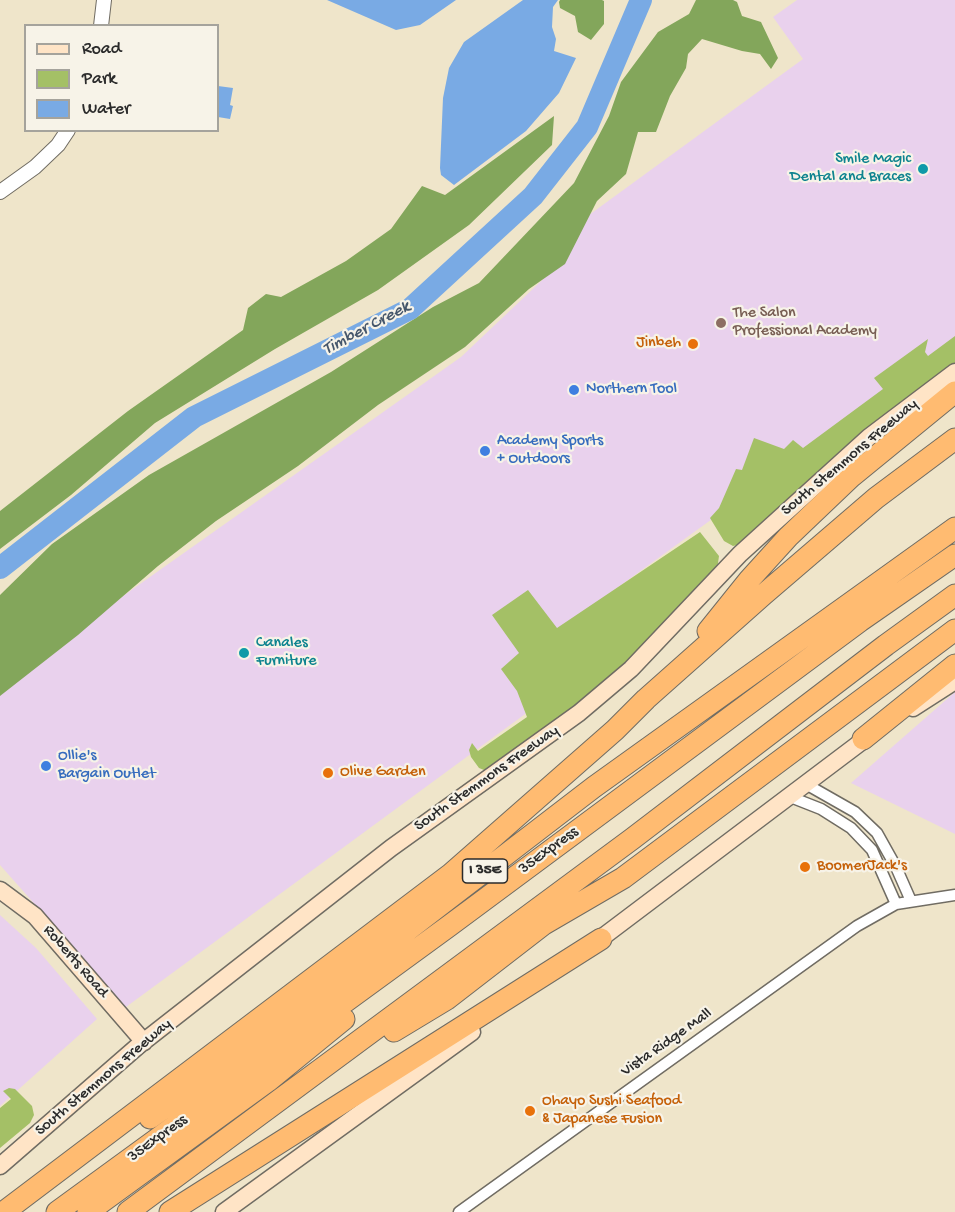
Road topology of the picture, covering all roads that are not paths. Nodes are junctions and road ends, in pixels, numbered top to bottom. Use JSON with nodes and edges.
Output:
{"nodes":[{"id":1,"x":104,"y":0,"type":"edge"},
{"id":2,"x":101,"y":24,"type":"edge"},
{"id":3,"x":67,"y":132,"type":"edge"},
{"id":4,"x":0,"y":192,"type":"edge"},
{"id":5,"x":955,"y":372,"type":"edge"},
{"id":6,"x":955,"y":392,"type":"edge"},
{"id":7,"x":955,"y":439,"type":"edge"},
{"id":8,"x":955,"y":528,"type":"edge"},
{"id":9,"x":955,"y":555,"type":"edge"},
{"id":10,"x":955,"y":595,"type":"edge"},
{"id":11,"x":955,"y":630,"type":"edge"},
{"id":12,"x":955,"y":665,"type":"edge"},
{"id":13,"x":670,"y":678,"type":"junction"},
{"id":14,"x":955,"y":681,"type":"edge"},
{"id":15,"x":862,"y":739,"type":"junction"},
{"id":16,"x":804,"y":783,"type":"junction"},
{"id":17,"x":788,"y":796,"type":"junction"},
{"id":18,"x":0,"y":890,"type":"edge"},
{"id":19,"x":955,"y":895,"type":"edge"},
{"id":20,"x":910,"y":902,"type":"junction"},
{"id":21,"x":896,"y":904,"type":"junction"},
{"id":22,"x":449,"y":926,"type":"junction"},
{"id":23,"x":601,"y":939,"type":"junction"},
{"id":24,"x":144,"y":1042,"type":"junction"},
{"id":25,"x":279,"y":1102,"type":"junction"},
{"id":26,"x":0,"y":1166,"type":"edge"},
{"id":27,"x":234,"y":1209,"type":"edge"},
{"id":28,"x":4,"y":1212,"type":"edge"},
{"id":29,"x":12,"y":1212,"type":"edge"},
{"id":30,"x":57,"y":1212,"type":"edge"},
{"id":31,"x":88,"y":1212,"type":"edge"},
{"id":32,"x":128,"y":1212,"type":"edge"},
{"id":33,"x":170,"y":1212,"type":"edge"},
{"id":34,"x":459,"y":1212,"type":"edge"}],
"edges":[{"from":1,"to":2,"type":"street"},
{"from":3,"to":4,"type":"street"},
{"from":5,"to":24,"type":"main road","name":"South Stemmons Freeway"},
{"from":6,"to":13,"type":"highway"},
{"from":7,"to":13,"type":"highway"},
{"from":8,"to":29,"type":"highway","number":"I 35E"},
{"from":9,"to":22,"type":"highway","name":"35Express"},
{"from":10,"to":25,"type":"highway"},
{"from":11,"to":25,"type":"highway"},
{"from":12,"to":15,"type":"highway"},
{"from":13,"to":28,"type":"highway"},
{"from":14,"to":15,"type":"main road"},
{"from":15,"to":16,"type":"main road"},
{"from":16,"to":17,"type":"main road"},
{"from":16,"to":20,"type":"street"},
{"from":17,"to":21,"type":"street"},
{"from":17,"to":23,"type":"main road"},
{"from":18,"to":24,"type":"main road","name":"Roberts Road"},
{"from":19,"to":20,"type":"street","name":"Vista Ridge Mall"},
{"from":20,"to":21,"type":"street","name":"Vista Ridge Mall"},
{"from":21,"to":34,"type":"street","name":"Vista Ridge Mall"},
{"from":22,"to":30,"type":"highway","name":"35Express"},
{"from":22,"to":31,"type":"highway"},
{"from":23,"to":27,"type":"main road"},
{"from":23,"to":33,"type":"highway"},
{"from":24,"to":26,"type":"main road","name":"South Stemmons Freeway"},
{"from":25,"to":32,"type":"highway"}]}
